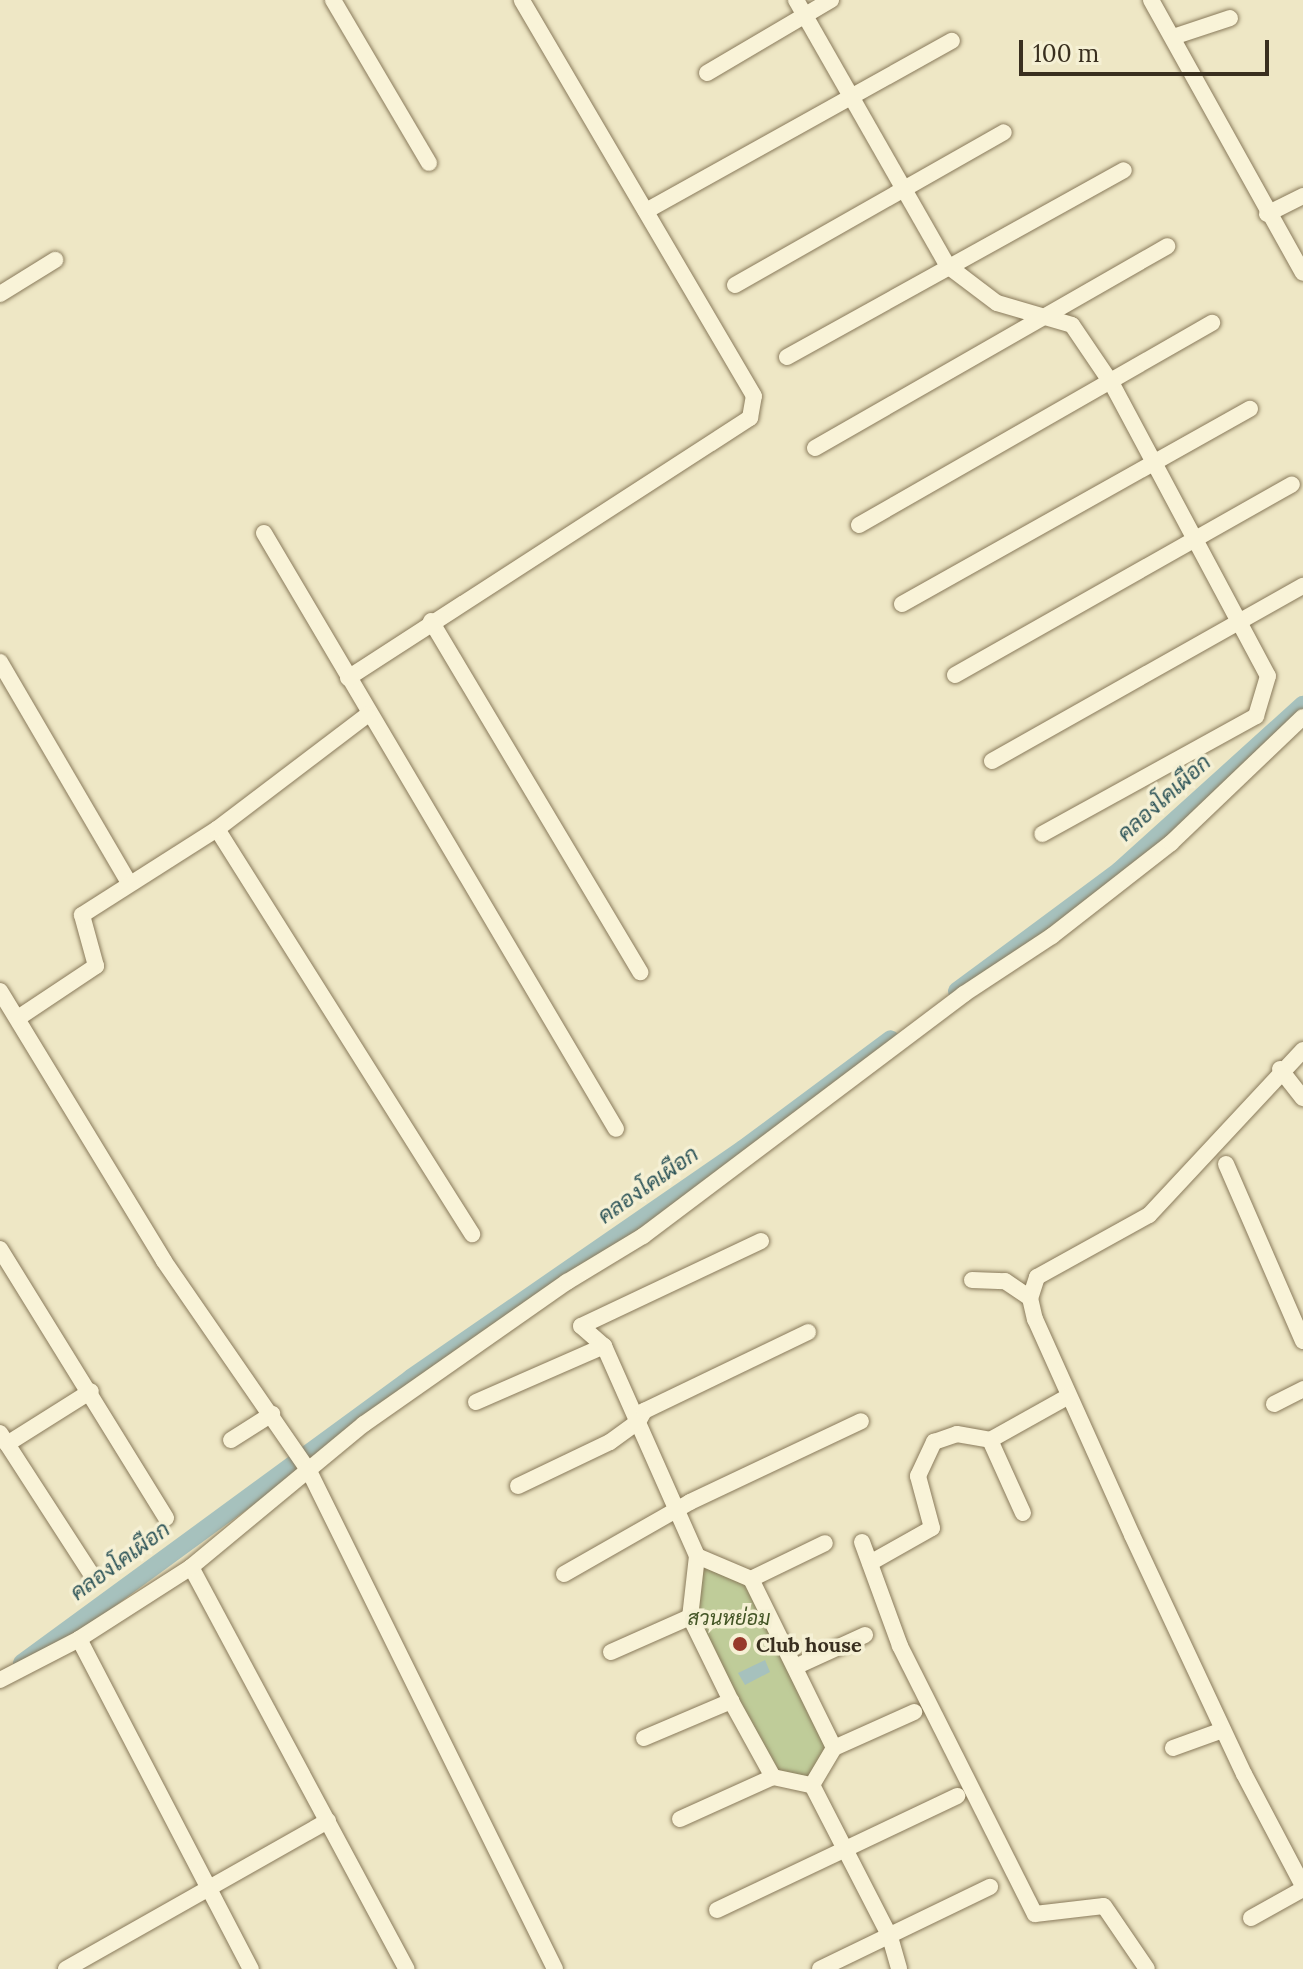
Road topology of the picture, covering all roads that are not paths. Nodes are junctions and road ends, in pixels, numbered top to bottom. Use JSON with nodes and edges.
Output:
{"nodes":[{"id":1,"x":333,"y":0,"type":"edge"},
{"id":2,"x":522,"y":0,"type":"edge"},
{"id":3,"x":831,"y":0,"type":"edge"},
{"id":4,"x":1151,"y":0,"type":"edge"},
{"id":5,"x":800,"y":8,"type":"edge"},
{"id":6,"x":1230,"y":18,"type":"dead end"},
{"id":7,"x":1173,"y":37,"type":"junction"},
{"id":8,"x":952,"y":41,"type":"dead end"},
{"id":9,"x":707,"y":73,"type":"dead end"},
{"id":10,"x":850,"y":98,"type":"junction"},
{"id":11,"x":1004,"y":132,"type":"dead end"},
{"id":12,"x":429,"y":163,"type":"dead end"},
{"id":13,"x":1124,"y":170,"type":"dead end"},
{"id":14,"x":904,"y":190,"type":"junction"},
{"id":15,"x":1303,"y":196,"type":"edge"},
{"id":16,"x":646,"y":211,"type":"junction"},
{"id":17,"x":1267,"y":214,"type":"junction"},
{"id":18,"x":1167,"y":246,"type":"dead end"},
{"id":19,"x":55,"y":260,"type":"dead end"},
{"id":20,"x":948,"y":266,"type":"junction"},
{"id":21,"x":1303,"y":273,"type":"edge"},
{"id":22,"x":735,"y":285,"type":"dead end"},
{"id":23,"x":1,"y":290,"type":"edge"},
{"id":24,"x":1051,"y":316,"type":"junction"},
{"id":25,"x":1212,"y":323,"type":"dead end"},
{"id":26,"x":787,"y":357,"type":"dead end"},
{"id":27,"x":1112,"y":384,"type":"junction"},
{"id":28,"x":1250,"y":409,"type":"dead end"},
{"id":29,"x":815,"y":448,"type":"dead end"},
{"id":30,"x":1156,"y":464,"type":"junction"},
{"id":31,"x":1292,"y":484,"type":"dead end"},
{"id":32,"x":859,"y":525,"type":"dead end"},
{"id":33,"x":264,"y":533,"type":"dead end"},
{"id":34,"x":1198,"y":540,"type":"junction"},
{"id":35,"x":1303,"y":586,"type":"edge"},
{"id":36,"x":902,"y":604,"type":"dead end"},
{"id":37,"x":431,"y":621,"type":"junction"},
{"id":38,"x":1242,"y":621,"type":"junction"},
{"id":39,"x":0,"y":662,"type":"edge"},
{"id":40,"x":955,"y":675,"type":"dead end"},
{"id":41,"x":348,"y":678,"type":"junction"},
{"id":42,"x":367,"y":715,"type":"junction"},
{"id":43,"x":1303,"y":717,"type":"edge"},
{"id":44,"x":992,"y":761,"type":"dead end"},
{"id":45,"x":217,"y":829,"type":"junction"},
{"id":46,"x":1042,"y":834,"type":"dead end"},
{"id":47,"x":129,"y":883,"type":"junction"},
{"id":48,"x":640,"y":972,"type":"dead end"},
{"id":49,"x":0,"y":991,"type":"edge"},
{"id":50,"x":18,"y":1018,"type":"junction"},
{"id":51,"x":1303,"y":1050,"type":"edge"},
{"id":52,"x":1280,"y":1069,"type":"junction"},
{"id":53,"x":1303,"y":1098,"type":"edge"},
{"id":54,"x":616,"y":1129,"type":"dead end"},
{"id":55,"x":1226,"y":1164,"type":"dead end"},
{"id":56,"x":472,"y":1234,"type":"dead end"},
{"id":57,"x":761,"y":1241,"type":"dead end"},
{"id":58,"x":0,"y":1249,"type":"edge"},
{"id":59,"x":972,"y":1280,"type":"dead end"},
{"id":60,"x":1030,"y":1298,"type":"junction"},
{"id":61,"x":808,"y":1332,"type":"dead end"},
{"id":62,"x":1303,"y":1341,"type":"edge"},
{"id":63,"x":604,"y":1346,"type":"junction"},
{"id":64,"x":1303,"y":1389,"type":"edge"},
{"id":65,"x":91,"y":1391,"type":"junction"},
{"id":66,"x":1069,"y":1396,"type":"junction"},
{"id":67,"x":476,"y":1402,"type":"dead end"},
{"id":68,"x":1274,"y":1404,"type":"dead end"},
{"id":69,"x":272,"y":1414,"type":"junction"},
{"id":70,"x":861,"y":1421,"type":"dead end"},
{"id":71,"x":638,"y":1422,"type":"junction"},
{"id":72,"x":4,"y":1439,"type":"edge"},
{"id":73,"x":231,"y":1440,"type":"dead end"},
{"id":74,"x":990,"y":1440,"type":"junction"},
{"id":75,"x":308,"y":1470,"type":"junction"},
{"id":76,"x":518,"y":1486,"type":"dead end"},
{"id":77,"x":677,"y":1513,"type":"junction"},
{"id":78,"x":1023,"y":1513,"type":"dead end"},
{"id":79,"x":166,"y":1518,"type":"dead end"},
{"id":80,"x":862,"y":1542,"type":"dead end"},
{"id":81,"x":825,"y":1543,"type":"dead end"},
{"id":82,"x":697,"y":1556,"type":"junction"},
{"id":83,"x":870,"y":1563,"type":"junction"},
{"id":84,"x":191,"y":1567,"type":"junction"},
{"id":85,"x":564,"y":1574,"type":"dead end"},
{"id":86,"x":93,"y":1577,"type":"dead end"},
{"id":87,"x":751,"y":1579,"type":"junction"},
{"id":88,"x":690,"y":1617,"type":"junction"},
{"id":89,"x":865,"y":1635,"type":"dead end"},
{"id":90,"x":79,"y":1639,"type":"junction"},
{"id":91,"x":611,"y":1652,"type":"dead end"},
{"id":92,"x":795,"y":1667,"type":"junction"},
{"id":93,"x":0,"y":1680,"type":"edge"},
{"id":94,"x":731,"y":1701,"type":"junction"},
{"id":95,"x":914,"y":1712,"type":"dead end"},
{"id":96,"x":1223,"y":1730,"type":"junction"},
{"id":97,"x":644,"y":1738,"type":"dead end"},
{"id":98,"x":834,"y":1748,"type":"junction"},
{"id":99,"x":1173,"y":1748,"type":"dead end"},
{"id":100,"x":773,"y":1777,"type":"junction"},
{"id":101,"x":812,"y":1785,"type":"junction"},
{"id":102,"x":957,"y":1796,"type":"dead end"},
{"id":103,"x":680,"y":1819,"type":"dead end"},
{"id":104,"x":328,"y":1821,"type":"junction"},
{"id":105,"x":846,"y":1850,"type":"junction"},
{"id":106,"x":1302,"y":1881,"type":"edge"},
{"id":107,"x":990,"y":1887,"type":"dead end"},
{"id":108,"x":210,"y":1890,"type":"junction"},
{"id":109,"x":717,"y":1910,"type":"dead end"},
{"id":110,"x":1251,"y":1918,"type":"dead end"},
{"id":111,"x":890,"y":1937,"type":"junction"},
{"id":112,"x":66,"y":1969,"type":"edge"},
{"id":113,"x":251,"y":1969,"type":"edge"},
{"id":114,"x":407,"y":1969,"type":"edge"},
{"id":115,"x":555,"y":1969,"type":"edge"},
{"id":116,"x":820,"y":1969,"type":"edge"},
{"id":117,"x":899,"y":1969,"type":"edge"},
{"id":118,"x":1147,"y":1969,"type":"edge"}],
"edges":[{"from":1,"to":12,"type":"street"},
{"from":2,"to":16,"type":"street"},
{"from":3,"to":5,"type":"street"},
{"from":4,"to":7,"type":"street"},
{"from":5,"to":9,"type":"street"},
{"from":5,"to":10,"type":"street"},
{"from":6,"to":7,"type":"street"},
{"from":7,"to":17,"type":"street"},
{"from":8,"to":10,"type":"street"},
{"from":10,"to":14,"type":"street"},
{"from":10,"to":16,"type":"street"},
{"from":11,"to":14,"type":"street"},
{"from":13,"to":20,"type":"street"},
{"from":14,"to":20,"type":"street"},
{"from":14,"to":22,"type":"street"},
{"from":15,"to":17,"type":"street"},
{"from":16,"to":37,"type":"street"},
{"from":17,"to":21,"type":"street"},
{"from":18,"to":24,"type":"street"},
{"from":19,"to":23,"type":"street"},
{"from":20,"to":24,"type":"street"},
{"from":20,"to":26,"type":"street"},
{"from":24,"to":27,"type":"street"},
{"from":24,"to":29,"type":"street"},
{"from":25,"to":27,"type":"street"},
{"from":27,"to":30,"type":"street"},
{"from":27,"to":32,"type":"street"},
{"from":28,"to":30,"type":"street"},
{"from":30,"to":34,"type":"street"},
{"from":30,"to":36,"type":"street"},
{"from":31,"to":34,"type":"street"},
{"from":33,"to":41,"type":"street"},
{"from":34,"to":38,"type":"street"},
{"from":34,"to":40,"type":"street"},
{"from":35,"to":38,"type":"street"},
{"from":37,"to":41,"type":"street"},
{"from":37,"to":48,"type":"street"},
{"from":38,"to":44,"type":"street"},
{"from":38,"to":46,"type":"street"},
{"from":39,"to":47,"type":"street"},
{"from":41,"to":42,"type":"street"},
{"from":42,"to":45,"type":"street"},
{"from":42,"to":54,"type":"street"},
{"from":43,"to":75,"type":"street"},
{"from":45,"to":47,"type":"street"},
{"from":45,"to":56,"type":"street"},
{"from":47,"to":50,"type":"street"},
{"from":49,"to":50,"type":"street"},
{"from":50,"to":69,"type":"street"},
{"from":51,"to":52,"type":"street"},
{"from":52,"to":53,"type":"street"},
{"from":52,"to":60,"type":"street"},
{"from":55,"to":62,"type":"street"},
{"from":57,"to":63,"type":"street"},
{"from":58,"to":65,"type":"street"},
{"from":59,"to":60,"type":"street"},
{"from":60,"to":66,"type":"street"},
{"from":61,"to":71,"type":"street"},
{"from":63,"to":67,"type":"street"},
{"from":63,"to":71,"type":"street"},
{"from":64,"to":68,"type":"street"},
{"from":65,"to":72,"type":"street"},
{"from":65,"to":79,"type":"street"},
{"from":66,"to":74,"type":"street"},
{"from":66,"to":96,"type":"street"},
{"from":69,"to":73,"type":"street"},
{"from":69,"to":75,"type":"street"},
{"from":70,"to":77,"type":"street"},
{"from":71,"to":76,"type":"street"},
{"from":71,"to":77,"type":"street"},
{"from":72,"to":86,"type":"street"},
{"from":74,"to":78,"type":"street"},
{"from":74,"to":83,"type":"street"},
{"from":75,"to":84,"type":"street"},
{"from":75,"to":115,"type":"street"},
{"from":77,"to":82,"type":"street"},
{"from":77,"to":85,"type":"street"},
{"from":80,"to":83,"type":"street"},
{"from":81,"to":87,"type":"street"},
{"from":82,"to":87,"type":"street"},
{"from":82,"to":88,"type":"street"},
{"from":83,"to":118,"type":"street"},
{"from":84,"to":90,"type":"street"},
{"from":84,"to":104,"type":"street"},
{"from":87,"to":92,"type":"street"},
{"from":88,"to":91,"type":"street"},
{"from":88,"to":94,"type":"street"},
{"from":89,"to":92,"type":"street"},
{"from":90,"to":93,"type":"street"},
{"from":90,"to":108,"type":"street"},
{"from":92,"to":98,"type":"street"},
{"from":94,"to":97,"type":"street"},
{"from":94,"to":100,"type":"street"},
{"from":95,"to":98,"type":"street"},
{"from":96,"to":99,"type":"street"},
{"from":96,"to":106,"type":"street"},
{"from":98,"to":101,"type":"street"},
{"from":100,"to":101,"type":"street"},
{"from":100,"to":103,"type":"street"},
{"from":101,"to":105,"type":"street"},
{"from":102,"to":105,"type":"street"},
{"from":104,"to":108,"type":"street"},
{"from":104,"to":114,"type":"street"},
{"from":105,"to":109,"type":"street"},
{"from":105,"to":111,"type":"street"},
{"from":106,"to":110,"type":"street"},
{"from":107,"to":111,"type":"street"},
{"from":108,"to":112,"type":"street"},
{"from":108,"to":113,"type":"street"},
{"from":111,"to":116,"type":"street"},
{"from":111,"to":117,"type":"street"}]}
